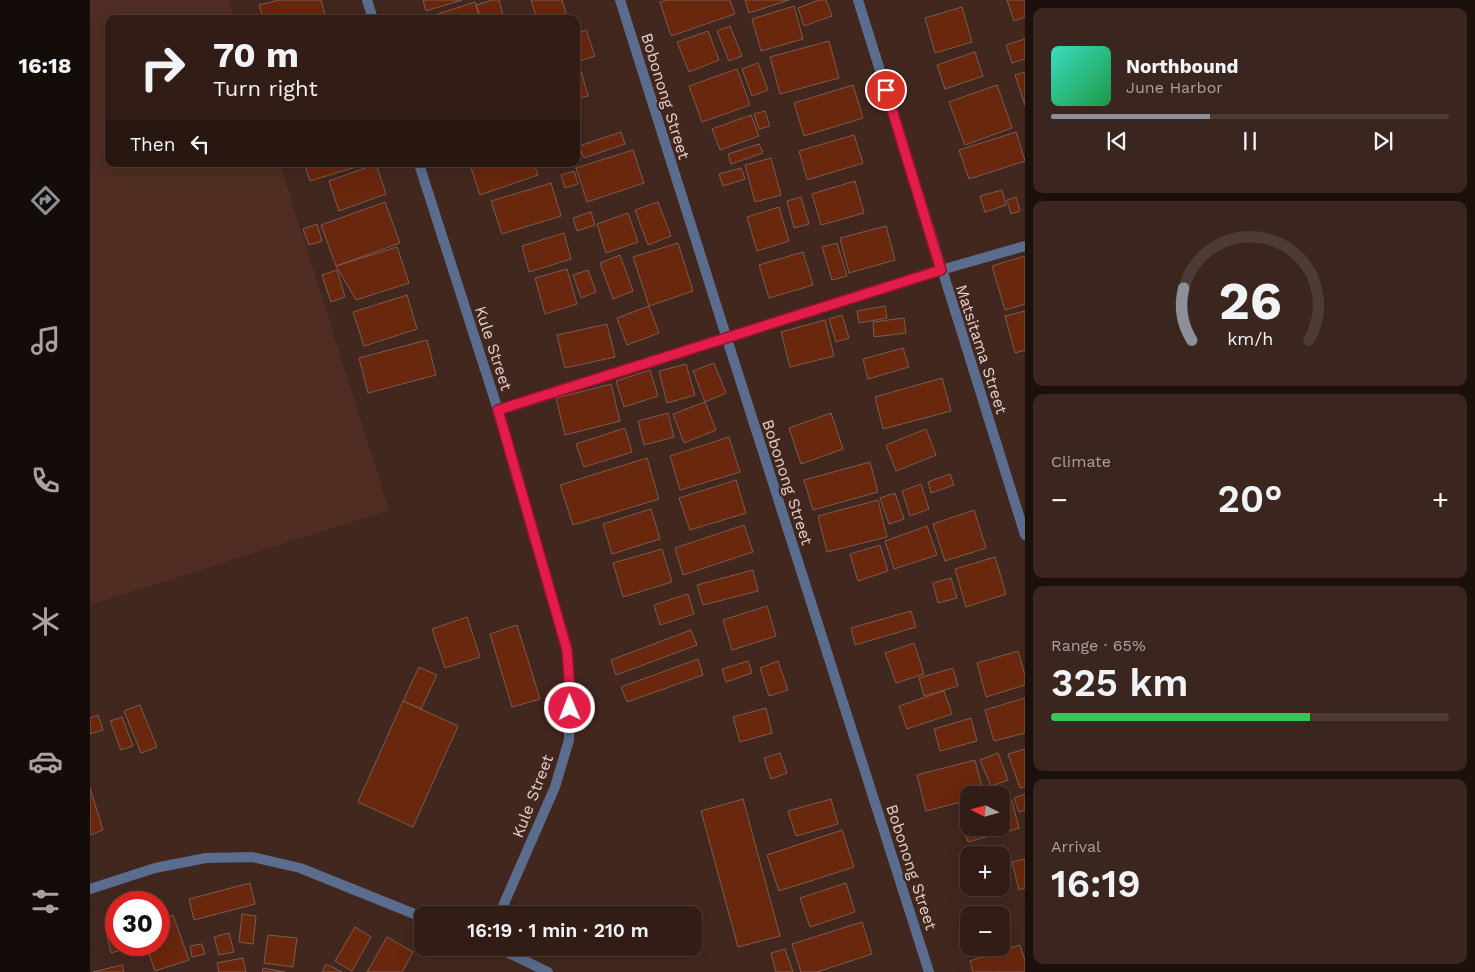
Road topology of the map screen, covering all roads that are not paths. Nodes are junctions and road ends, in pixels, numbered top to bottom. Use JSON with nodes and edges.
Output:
{"nodes":[{"id":1,"x":367,"y":0,"type":"edge"},
{"id":2,"x":620,"y":0,"type":"edge"},
{"id":3,"x":858,"y":0,"type":"edge"},
{"id":4,"x":372,"y":15,"type":"edge"},
{"id":5,"x":420,"y":167,"type":"edge"},
{"id":6,"x":1025,"y":246,"type":"edge"},
{"id":7,"x":941,"y":270,"type":"junction"},
{"id":8,"x":727,"y":339,"type":"junction"},
{"id":9,"x":498,"y":410,"type":"junction"},
{"id":10,"x":1025,"y":535,"type":"edge"},
{"id":11,"x":90,"y":889,"type":"edge"},
{"id":12,"x":503,"y":906,"type":"edge"},
{"id":13,"x":414,"y":914,"type":"edge"},
{"id":14,"x":515,"y":956,"type":"edge"},
{"id":15,"x":548,"y":972,"type":"edge"},
{"id":16,"x":929,"y":972,"type":"edge"}],
"edges":[{"from":1,"to":4,"type":"street"},
{"from":2,"to":8,"type":"street","name":"Bobonong Street"},
{"from":3,"to":7,"type":"street","name":"Matsitama Street"},
{"from":5,"to":9,"type":"street","name":"Kule Street"},
{"from":6,"to":7,"type":"street"},
{"from":7,"to":8,"type":"street"},
{"from":7,"to":10,"type":"street","name":"Matsitama Street"},
{"from":8,"to":9,"type":"street"},
{"from":8,"to":16,"type":"street","name":"Bobonong Street"},
{"from":9,"to":12,"type":"street","name":"Kule Street"},
{"from":11,"to":13,"type":"street"},
{"from":14,"to":15,"type":"street"}]}
